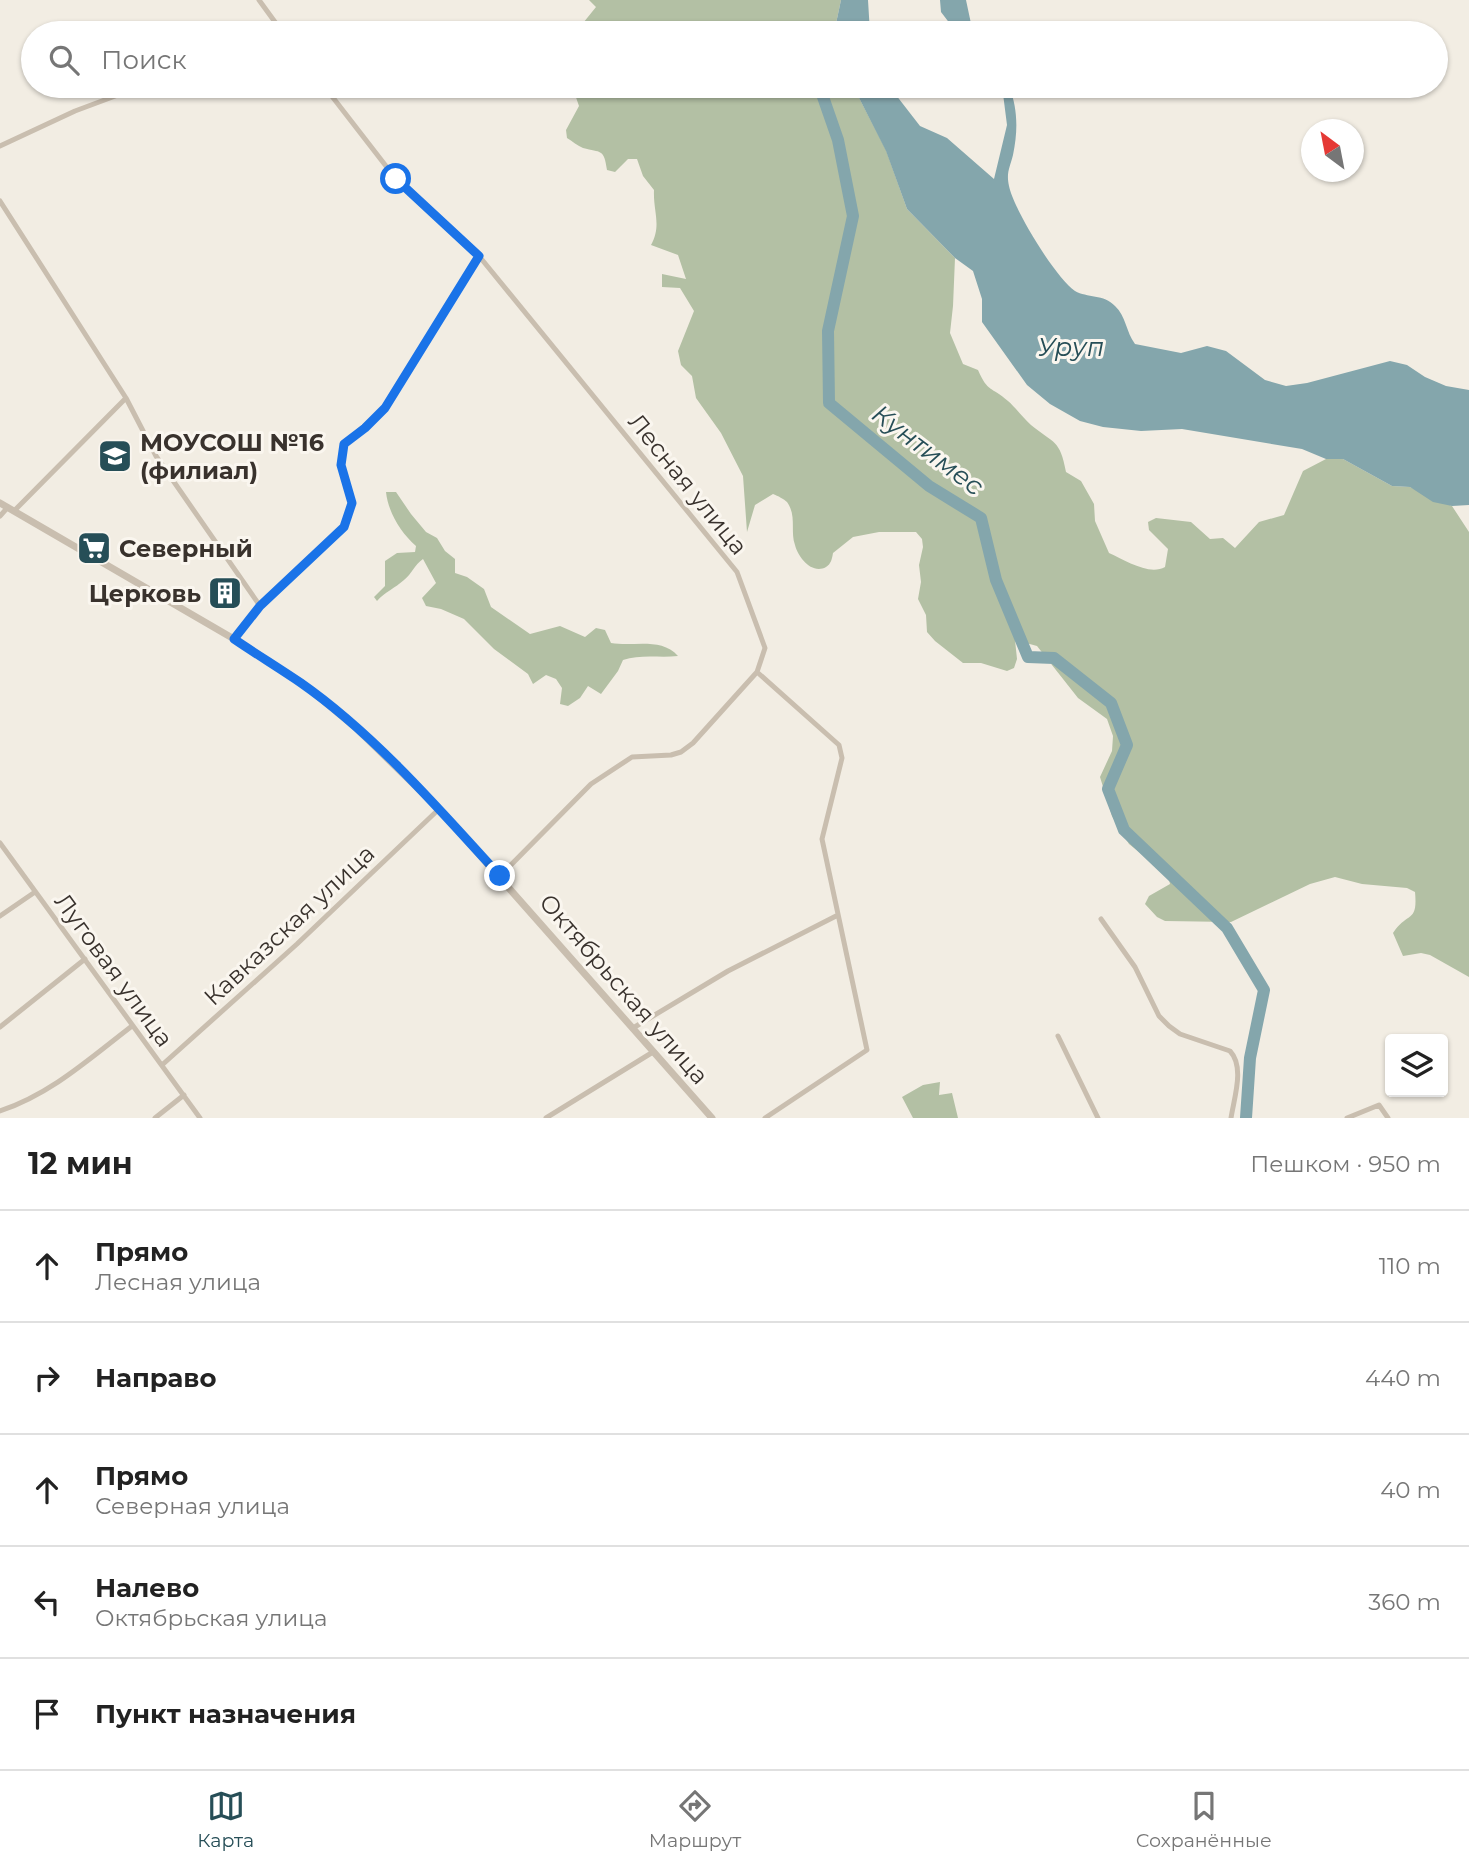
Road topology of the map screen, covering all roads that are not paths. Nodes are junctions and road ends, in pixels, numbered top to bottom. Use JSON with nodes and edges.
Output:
{"nodes":[{"id":1,"x":259,"y":0,"type":"edge"},
{"id":2,"x":273,"y":21,"type":"edge"},
{"id":3,"x":110,"y":98,"type":"edge"},
{"id":4,"x":333,"y":98,"type":"edge"},
{"id":5,"x":0,"y":146,"type":"edge"},
{"id":6,"x":0,"y":201,"type":"edge"},
{"id":7,"x":479,"y":256,"type":"junction"},
{"id":8,"x":126,"y":398,"type":"junction"},
{"id":9,"x":0,"y":503,"type":"edge"},
{"id":10,"x":11,"y":509,"type":"junction"},
{"id":11,"x":0,"y":516,"type":"edge"},
{"id":12,"x":260,"y":606,"type":"junction"},
{"id":13,"x":234,"y":639,"type":"junction"},
{"id":14,"x":757,"y":672,"type":"junction"},
{"id":15,"x":439,"y":809,"type":"junction"},
{"id":16,"x":0,"y":843,"type":"edge"},
{"id":17,"x":500,"y":876,"type":"junction"},
{"id":18,"x":35,"y":892,"type":"junction"},
{"id":19,"x":838,"y":915,"type":"junction"},
{"id":20,"x":0,"y":916,"type":"edge"},
{"id":21,"x":1101,"y":919,"type":"dead end"},
{"id":22,"x":85,"y":959,"type":"junction"},
{"id":23,"x":132,"y":1026,"type":"junction"},
{"id":24,"x":0,"y":1027,"type":"edge"},
{"id":25,"x":633,"y":1028,"type":"junction"},
{"id":26,"x":1058,"y":1036,"type":"dead end"},
{"id":27,"x":653,"y":1052,"type":"junction"},
{"id":28,"x":162,"y":1065,"type":"junction"},
{"id":29,"x":184,"y":1095,"type":"junction"},
{"id":30,"x":0,"y":1111,"type":"edge"},
{"id":31,"x":155,"y":1118,"type":"edge"},
{"id":32,"x":200,"y":1118,"type":"edge"},
{"id":33,"x":545,"y":1118,"type":"edge"},
{"id":34,"x":712,"y":1118,"type":"edge"},
{"id":35,"x":765,"y":1118,"type":"edge"},
{"id":36,"x":1098,"y":1118,"type":"edge"},
{"id":37,"x":1231,"y":1118,"type":"edge"},
{"id":38,"x":1347,"y":1118,"type":"edge"},
{"id":39,"x":1388,"y":1118,"type":"edge"}],
"edges":[{"from":1,"to":2,"type":"street"},
{"from":3,"to":5,"type":"street"},
{"from":4,"to":7,"type":"street","name":"Лесная улица"},
{"from":6,"to":8,"type":"street"},
{"from":7,"to":12,"type":"street"},
{"from":7,"to":14,"type":"street","name":"Лесная улица"},
{"from":8,"to":10,"type":"street"},
{"from":8,"to":12,"type":"street"},
{"from":9,"to":10,"type":"street","name":"Октябрьская улица"},
{"from":10,"to":11,"type":"street"},
{"from":10,"to":13,"type":"street","name":"Октябрьская улица"},
{"from":12,"to":13,"type":"street"},
{"from":13,"to":15,"type":"street","name":"Октябрьская улица"},
{"from":14,"to":17,"type":"street"},
{"from":14,"to":19,"type":"street"},
{"from":15,"to":17,"type":"street","name":"Октябрьская улица"},
{"from":15,"to":28,"type":"street","name":"Кавказская улица"},
{"from":16,"to":18,"type":"street","name":"Луговая улица"},
{"from":17,"to":25,"type":"street","name":"Октябрьская улица"},
{"from":18,"to":20,"type":"street"},
{"from":18,"to":22,"type":"street","name":"Луговая улица"},
{"from":19,"to":25,"type":"street"},
{"from":19,"to":35,"type":"street"},
{"from":21,"to":37,"type":"street"},
{"from":22,"to":23,"type":"street","name":"Луговая улица"},
{"from":22,"to":24,"type":"street"},
{"from":23,"to":28,"type":"street","name":"Луговая улица"},
{"from":23,"to":30,"type":"street"},
{"from":25,"to":27,"type":"street","name":"Октябрьская улица"},
{"from":26,"to":36,"type":"street"},
{"from":27,"to":33,"type":"street"},
{"from":27,"to":34,"type":"street","name":"Октябрьская улица"},
{"from":28,"to":29,"type":"street","name":"Луговая улица"},
{"from":29,"to":31,"type":"street"},
{"from":29,"to":32,"type":"street","name":"Луговая улица"},
{"from":38,"to":39,"type":"street"}]}
